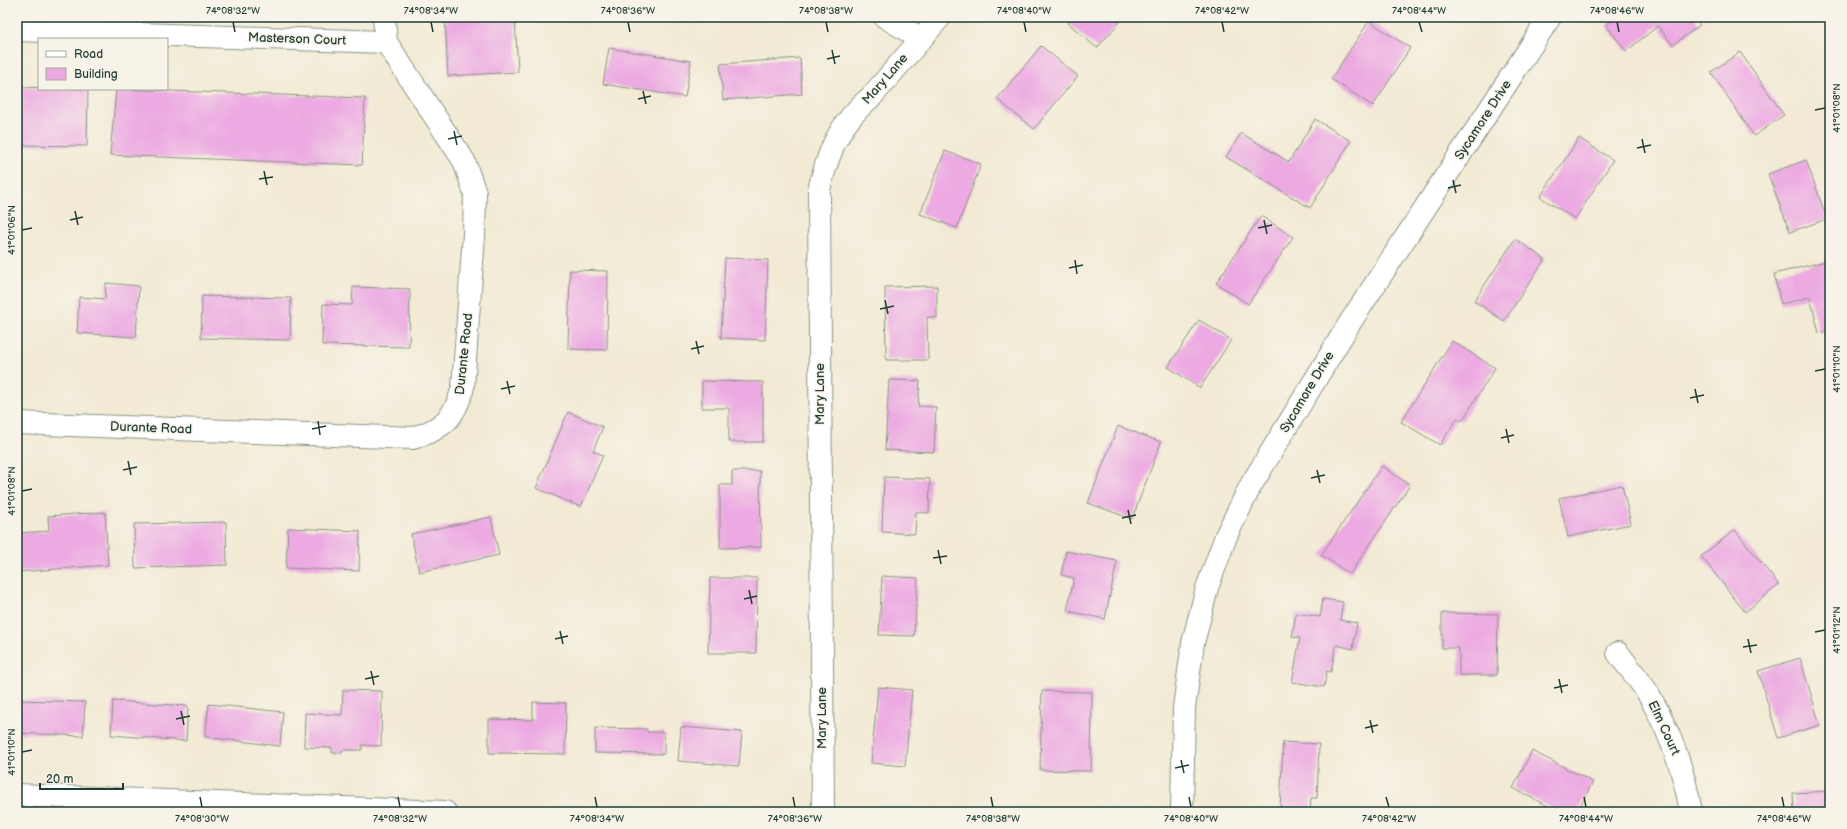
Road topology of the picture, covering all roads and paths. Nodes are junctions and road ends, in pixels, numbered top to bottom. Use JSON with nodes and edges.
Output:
{"nodes":[{"id":1,"x":384,"y":17,"type":"edge"},
{"id":2,"x":886,"y":17,"type":"edge"},
{"id":3,"x":940,"y":17,"type":"edge"},
{"id":4,"x":1550,"y":17,"type":"edge"},
{"id":5,"x":17,"y":30,"type":"edge"},
{"id":6,"x":920,"y":38,"type":"junction"},
{"id":7,"x":386,"y":42,"type":"junction"},
{"id":8,"x":17,"y":423,"type":"edge"},
{"id":9,"x":1618,"y":653,"type":"dead end"},
{"id":10,"x":17,"y":795,"type":"edge"},
{"id":11,"x":132,"y":806,"type":"edge"},
{"id":12,"x":446,"y":812,"type":"edge"},
{"id":13,"x":823,"y":812,"type":"edge"},
{"id":14,"x":1182,"y":812,"type":"edge"},
{"id":15,"x":1691,"y":812,"type":"edge"}],
"edges":[{"from":1,"to":7,"type":"street","name":"Durante Road"},
{"from":2,"to":6,"type":"street"},
{"from":3,"to":6,"type":"street","name":"Mary Lane"},
{"from":4,"to":14,"type":"street","name":"Sycamore Drive"},
{"from":5,"to":7,"type":"street","name":"Masterson Court"},
{"from":6,"to":13,"type":"street","name":"Mary Lane"},
{"from":7,"to":8,"type":"street","name":"Durante Road"},
{"from":9,"to":15,"type":"street","name":"Elm Court"},
{"from":10,"to":11,"type":"street"},
{"from":11,"to":12,"type":"street"}]}
